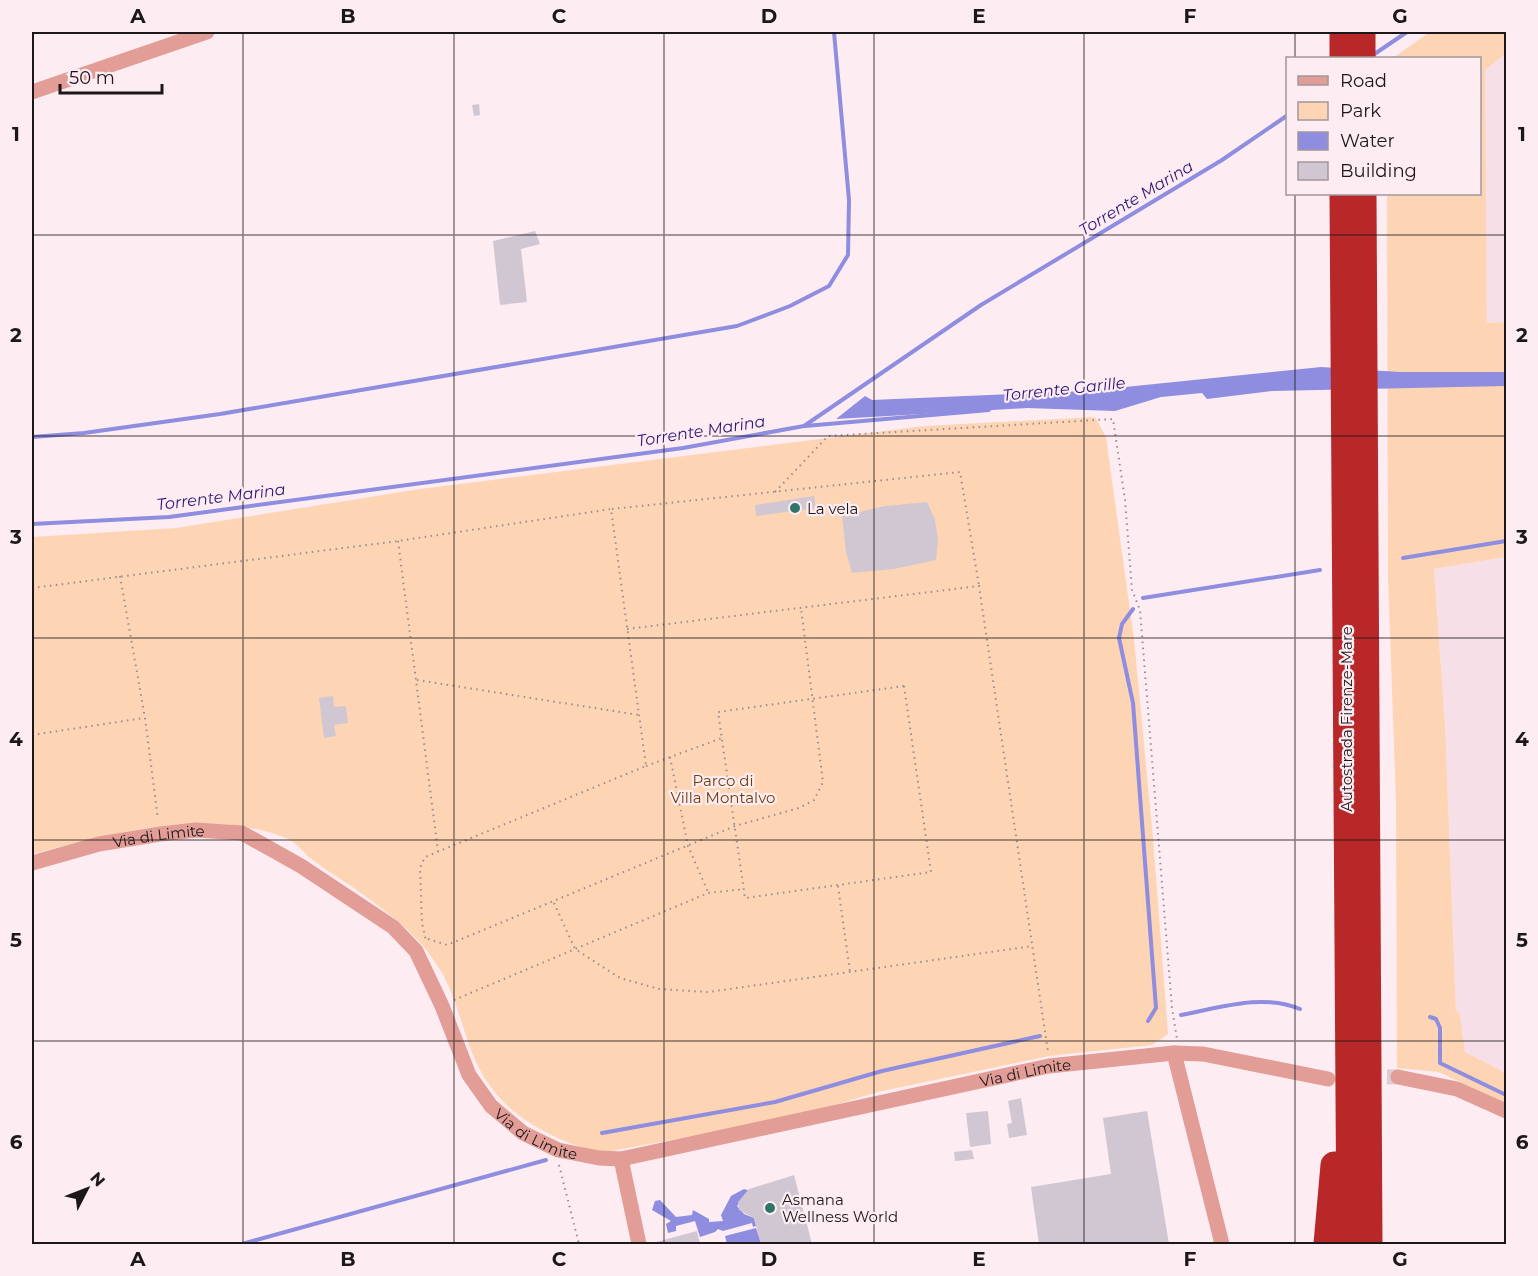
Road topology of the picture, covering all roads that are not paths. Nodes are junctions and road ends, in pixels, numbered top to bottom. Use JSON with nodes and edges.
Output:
{"nodes":[{"id":1,"x":207,"y":32,"type":"edge"},
{"id":2,"x":1343,"y":32,"type":"edge"},
{"id":3,"x":1362,"y":32,"type":"edge"},
{"id":4,"x":1343,"y":57,"type":"edge"},
{"id":5,"x":1362,"y":57,"type":"edge"},
{"id":6,"x":32,"y":92,"type":"edge"},
{"id":7,"x":1343,"y":195,"type":"edge"},
{"id":8,"x":1363,"y":195,"type":"edge"},
{"id":9,"x":32,"y":863,"type":"edge"},
{"id":10,"x":1174,"y":1053,"type":"junction"},
{"id":11,"x":1398,"y":1077,"type":"tunnel mouth"},
{"id":12,"x":1328,"y":1079,"type":"dead end"},
{"id":13,"x":1348,"y":1108,"type":"junction"},
{"id":14,"x":1506,"y":1111,"type":"edge"},
{"id":15,"x":621,"y":1160,"type":"junction"},
{"id":16,"x":639,"y":1245,"type":"edge"},
{"id":17,"x":1222,"y":1245,"type":"edge"},
{"id":18,"x":1327,"y":1245,"type":"edge"},
{"id":19,"x":1350,"y":1245,"type":"edge"},
{"id":20,"x":1369,"y":1245,"type":"edge"}],
"edges":[{"from":1,"to":6,"type":"street"},
{"from":2,"to":4,"type":"highway"},
{"from":3,"to":5,"type":"highway"},
{"from":7,"to":13,"type":"highway","name":"Autostrada Firenze-Mare"},
{"from":8,"to":20,"type":"highway","name":"Autostrada Firenze-Mare"},
{"from":9,"to":15,"type":"street","name":"Via di Limite"},
{"from":10,"to":12,"type":"street","name":"Via di Limite"},
{"from":10,"to":15,"type":"street","name":"Via di Limite"},
{"from":10,"to":17,"type":"street"},
{"from":11,"to":14,"type":"street"},
{"from":13,"to":18,"type":"highway"},
{"from":13,"to":19,"type":"highway","name":"Autostrada Firenze-Mare"},
{"from":15,"to":16,"type":"street"}]}
